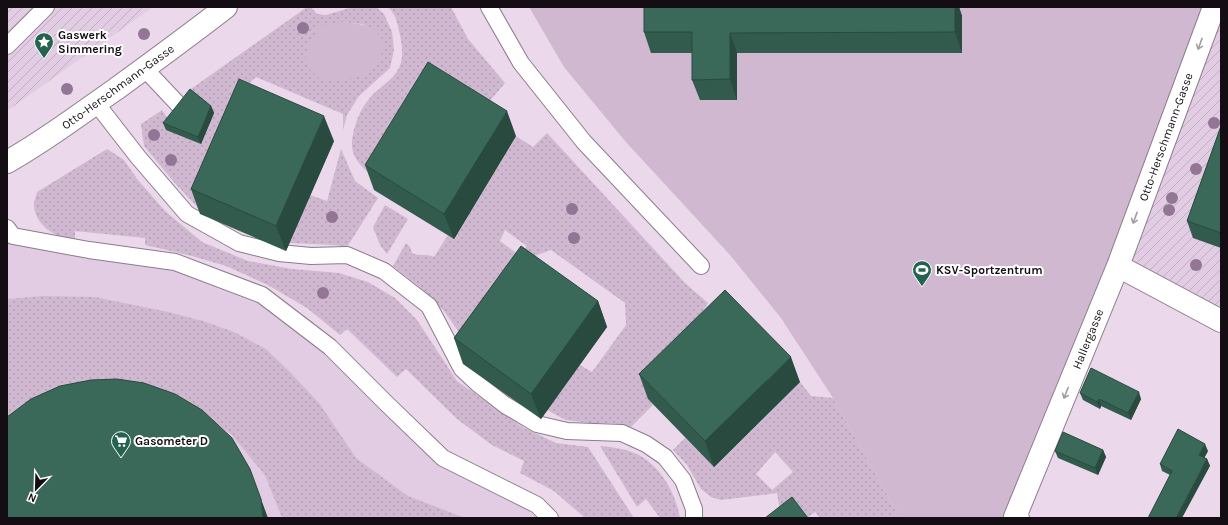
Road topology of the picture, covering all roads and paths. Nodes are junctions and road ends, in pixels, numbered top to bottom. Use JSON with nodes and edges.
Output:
{"nodes":[{"id":1,"x":46,"y":7,"type":"edge"},
{"id":2,"x":226,"y":7,"type":"edge"},
{"id":3,"x":489,"y":7,"type":"edge"},
{"id":4,"x":1214,"y":7,"type":"edge"},
{"id":5,"x":7,"y":46,"type":"edge"},
{"id":6,"x":144,"y":68,"type":"junction"},
{"id":7,"x":96,"y":103,"type":"junction"},
{"id":8,"x":197,"y":124,"type":"edge"},
{"id":9,"x":7,"y":162,"type":"edge"},
{"id":10,"x":7,"y":228,"type":"edge"},
{"id":11,"x":701,"y":266,"type":"dead end"},
{"id":12,"x":1118,"y":266,"type":"junction"},
{"id":13,"x":1221,"y":321,"type":"edge"},
{"id":14,"x":550,"y":518,"type":"edge"},
{"id":15,"x":694,"y":518,"type":"edge"},
{"id":16,"x":1018,"y":518,"type":"edge"}],
"edges":[{"from":1,"to":5,"type":"lane"},
{"from":2,"to":6,"type":"street","name":"Otto-Herschmann-Gasse"},
{"from":3,"to":11,"type":"lane"},
{"from":4,"to":12,"type":"street","name":"Otto-Herschmann-Gasse","one_way":true},
{"from":6,"to":7,"type":"street","name":"Otto-Herschmann-Gasse"},
{"from":6,"to":8,"type":"lane"},
{"from":7,"to":9,"type":"street","name":"Otto-Herschmann-Gasse"},
{"from":7,"to":15,"type":"lane"},
{"from":10,"to":14,"type":"lane"},
{"from":12,"to":13,"type":"street"},
{"from":12,"to":16,"type":"street","name":"Hallergasse","one_way":true}]}
